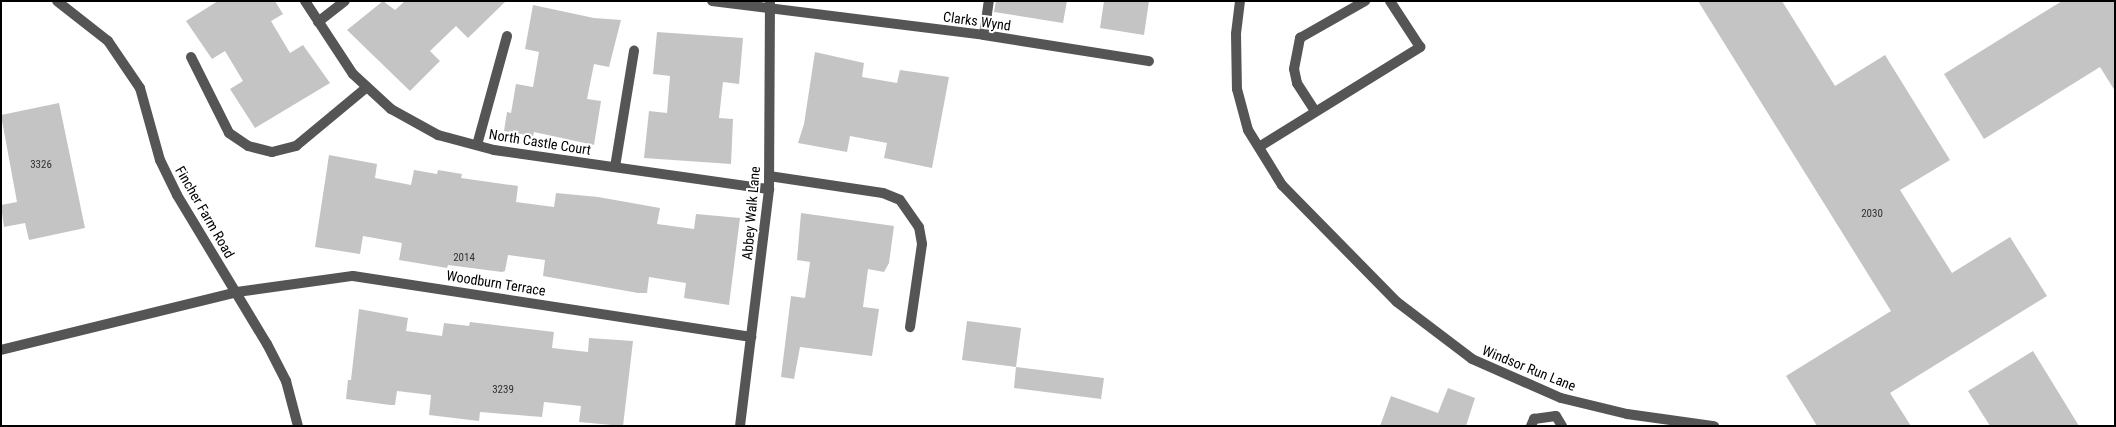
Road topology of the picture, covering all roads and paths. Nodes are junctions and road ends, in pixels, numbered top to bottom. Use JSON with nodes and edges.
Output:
{"nodes":[{"id":1,"x":57,"y":1,"type":"edge"},
{"id":2,"x":305,"y":1,"type":"edge"},
{"id":3,"x":345,"y":1,"type":"edge"},
{"id":4,"x":712,"y":1,"type":"edge"},
{"id":5,"x":989,"y":1,"type":"edge"},
{"id":6,"x":1240,"y":1,"type":"edge"},
{"id":7,"x":1365,"y":1,"type":"edge"},
{"id":8,"x":1390,"y":1,"type":"edge"},
{"id":9,"x":771,"y":5,"type":"edge"},
{"id":10,"x":318,"y":22,"type":"junction"},
{"id":11,"x":984,"y":35,"type":"junction"},
{"id":12,"x":507,"y":36,"type":"dead end"},
{"id":13,"x":634,"y":52,"type":"dead end"},
{"id":14,"x":191,"y":57,"type":"dead end"},
{"id":15,"x":1149,"y":61,"type":"dead end"},
{"id":16,"x":367,"y":87,"type":"junction"},
{"id":17,"x":1315,"y":111,"type":"junction"},
{"id":18,"x":477,"y":145,"type":"junction"},
{"id":19,"x":1259,"y":147,"type":"junction"},
{"id":20,"x":615,"y":167,"type":"junction"},
{"id":21,"x":769,"y":176,"type":"junction"},
{"id":22,"x":769,"y":189,"type":"junction"},
{"id":23,"x":237,"y":292,"type":"junction"},
{"id":24,"x":910,"y":327,"type":"dead end"},
{"id":25,"x":750,"y":337,"type":"junction"},
{"id":26,"x":1,"y":350,"type":"edge"},
{"id":27,"x":1561,"y":398,"type":"junction"},
{"id":28,"x":1556,"y":416,"type":"junction"},
{"id":29,"x":298,"y":426,"type":"edge"},
{"id":30,"x":740,"y":426,"type":"edge"},
{"id":31,"x":1532,"y":426,"type":"edge"},
{"id":32,"x":1562,"y":426,"type":"edge"},
{"id":33,"x":1714,"y":426,"type":"edge"}],
"edges":[{"from":1,"to":23,"type":"street","name":"Fincher Farm Road"},
{"from":2,"to":10,"type":"street","name":"North Castle Court"},
{"from":3,"to":10,"type":"street"},
{"from":4,"to":9,"type":"street","name":"Clarks Wynd"},
{"from":5,"to":11,"type":"street"},
{"from":6,"to":19,"type":"street","name":"Windsor Run Lane"},
{"from":7,"to":17,"type":"street"},
{"from":8,"to":17,"type":"street"},
{"from":9,"to":11,"type":"street","name":"Clarks Wynd"},
{"from":9,"to":21,"type":"street","name":"Abbey Walk Lane"},
{"from":10,"to":16,"type":"street","name":"North Castle Court"},
{"from":11,"to":15,"type":"street","name":"Clarks Wynd"},
{"from":12,"to":18,"type":"street"},
{"from":13,"to":20,"type":"street"},
{"from":14,"to":16,"type":"street"},
{"from":16,"to":18,"type":"street","name":"North Castle Court"},
{"from":17,"to":19,"type":"street"},
{"from":18,"to":20,"type":"street","name":"North Castle Court"},
{"from":19,"to":27,"type":"street","name":"Windsor Run Lane"},
{"from":20,"to":22,"type":"street","name":"North Castle Court"},
{"from":21,"to":22,"type":"street","name":"Abbey Walk Lane"},
{"from":21,"to":24,"type":"street"},
{"from":22,"to":25,"type":"street","name":"Abbey Walk Lane"},
{"from":23,"to":25,"type":"street","name":"Woodburn Terrace"},
{"from":23,"to":26,"type":"street","name":"Woodburn Terrace"},
{"from":23,"to":29,"type":"street","name":"Fincher Farm Road"},
{"from":25,"to":30,"type":"street","name":"Abbey Walk Lane"},
{"from":27,"to":28,"type":"street"},
{"from":27,"to":33,"type":"street","name":"Windsor Run Lane"},
{"from":28,"to":31,"type":"street"},
{"from":28,"to":32,"type":"street"}]}
